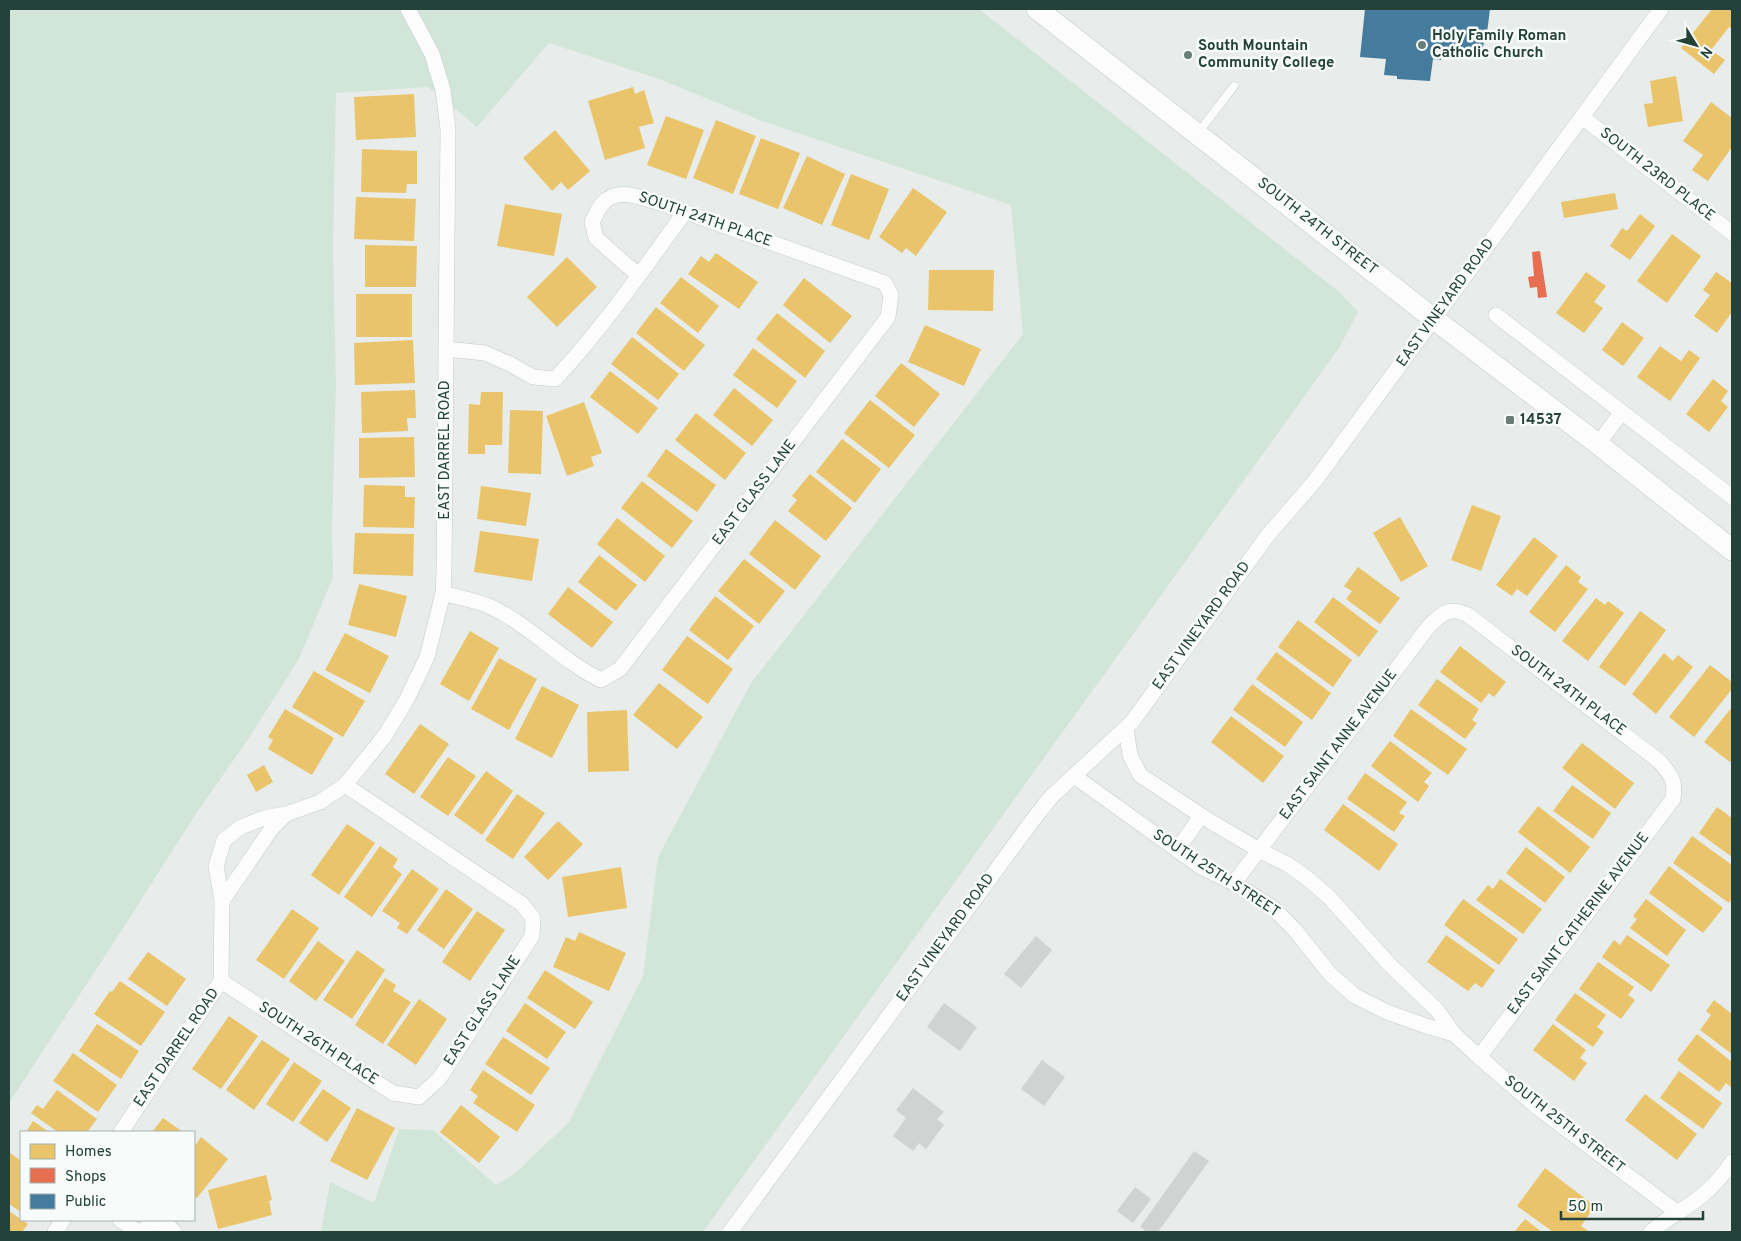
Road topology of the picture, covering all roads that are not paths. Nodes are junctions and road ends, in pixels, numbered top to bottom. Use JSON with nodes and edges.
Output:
{"nodes":[{"id":1,"x":408,"y":9,"type":"edge"},
{"id":2,"x":1037,"y":9,"type":"edge"},
{"id":3,"x":1661,"y":9,"type":"edge"},
{"id":4,"x":1234,"y":86,"type":"dead end"},
{"id":5,"x":1582,"y":117,"type":"junction"},
{"id":6,"x":1198,"y":133,"type":"junction"},
{"id":7,"x":686,"y":212,"type":"junction"},
{"id":8,"x":1732,"y":233,"type":"edge"},
{"id":9,"x":639,"y":275,"type":"junction"},
{"id":10,"x":891,"y":295,"type":"joint"},
{"id":11,"x":1496,"y":315,"type":"dead end"},
{"id":12,"x":1434,"y":319,"type":"junction"},
{"id":13,"x":446,"y":349,"type":"junction"},
{"id":14,"x":1622,"y":412,"type":"junction"},
{"id":15,"x":1598,"y":444,"type":"junction"},
{"id":16,"x":1732,"y":497,"type":"edge"},
{"id":17,"x":1732,"y":550,"type":"edge"},
{"id":18,"x":443,"y":593,"type":"junction"},
{"id":19,"x":1447,"y":611,"type":"joint"},
{"id":20,"x":1126,"y":728,"type":"junction"},
{"id":21,"x":1074,"y":776,"type":"junction"},
{"id":22,"x":345,"y":785,"type":"junction"},
{"id":23,"x":1675,"y":789,"type":"joint"},
{"id":24,"x":286,"y":814,"type":"junction"},
{"id":25,"x":1201,"y":816,"type":"junction"},
{"id":26,"x":1177,"y":850,"type":"junction"},
{"id":27,"x":1259,"y":850,"type":"junction"},
{"id":28,"x":1234,"y":883,"type":"junction"},
{"id":29,"x":222,"y":900,"type":"junction"},
{"id":30,"x":221,"y":980,"type":"junction"},
{"id":31,"x":1454,"y":1034,"type":"junction"},
{"id":32,"x":1479,"y":1057,"type":"junction"},
{"id":33,"x":419,"y":1097,"type":"joint"},
{"id":34,"x":122,"y":1131,"type":"edge"},
{"id":35,"x":1732,"y":1162,"type":"edge"},
{"id":36,"x":1678,"y":1213,"type":"junction"},
{"id":37,"x":62,"y":1221,"type":"edge"},
{"id":38,"x":122,"y":1221,"type":"edge"},
{"id":39,"x":55,"y":1232,"type":"edge"},
{"id":40,"x":140,"y":1232,"type":"edge"},
{"id":41,"x":174,"y":1232,"type":"edge"},
{"id":42,"x":730,"y":1232,"type":"edge"},
{"id":43,"x":1651,"y":1232,"type":"edge"}],
"edges":[{"from":1,"to":13,"type":"street"},
{"from":2,"to":6,"type":"main road","name":"SOUTH 24TH STREET"},
{"from":3,"to":5,"type":"street","name":"EAST VINEYARD ROAD"},
{"from":4,"to":6,"type":"lane"},
{"from":5,"to":8,"type":"street","name":"SOUTH 23RD PLACE"},
{"from":5,"to":12,"type":"street","name":"EAST VINEYARD ROAD"},
{"from":6,"to":12,"type":"main road","name":"SOUTH 24TH STREET"},
{"from":7,"to":9,"type":"street"},
{"from":7,"to":9,"type":"street","name":"SOUTH 24TH PLACE"},
{"from":7,"to":10,"type":"street","name":"SOUTH 24TH PLACE"},
{"from":9,"to":13,"type":"street"},
{"from":10,"to":18,"type":"street","name":"EAST GLASS LANE"},
{"from":11,"to":14,"type":"street"},
{"from":12,"to":15,"type":"main road","name":"SOUTH 24TH STREET"},
{"from":12,"to":20,"type":"street","name":"EAST VINEYARD ROAD"},
{"from":13,"to":18,"type":"street","name":"EAST DARREL ROAD"},
{"from":14,"to":15,"type":"street"},
{"from":14,"to":16,"type":"street"},
{"from":15,"to":17,"type":"main road","name":"SOUTH 24TH STREET"},
{"from":18,"to":22,"type":"street","name":"EAST DARREL ROAD"},
{"from":19,"to":23,"type":"street","name":"SOUTH 24TH PLACE"},
{"from":19,"to":27,"type":"street","name":"EAST SAINT ANNE AVENUE"},
{"from":20,"to":21,"type":"street","name":"EAST VINEYARD ROAD"},
{"from":20,"to":25,"type":"street","name":"SOUTH 25TH STREET"},
{"from":21,"to":26,"type":"street","name":"SOUTH 25TH STREET"},
{"from":21,"to":42,"type":"street","name":"EAST VINEYARD ROAD"},
{"from":22,"to":24,"type":"street","name":"EAST DARREL ROAD"},
{"from":22,"to":33,"type":"street","name":"EAST GLASS LANE"},
{"from":23,"to":32,"type":"street","name":"EAST SAINT CATHERINE AVENUE"},
{"from":24,"to":29,"type":"street","name":"EAST DARREL ROAD"},
{"from":24,"to":29,"type":"street","name":"EAST DARREL ROAD"},
{"from":25,"to":26,"type":"street"},
{"from":25,"to":27,"type":"street","name":"SOUTH 25TH STREET"},
{"from":26,"to":28,"type":"street","name":"SOUTH 25TH STREET"},
{"from":27,"to":28,"type":"street","name":"EAST SAINT ANNE AVENUE"},
{"from":27,"to":31,"type":"street","name":"SOUTH 25TH STREET"},
{"from":28,"to":31,"type":"street","name":"SOUTH 25TH STREET"},
{"from":29,"to":30,"type":"street","name":"EAST DARREL ROAD"},
{"from":30,"to":33,"type":"street","name":"SOUTH 26TH PLACE"},
{"from":30,"to":34,"type":"street","name":"EAST DARREL ROAD"},
{"from":31,"to":32,"type":"street","name":"SOUTH 25TH STREET"},
{"from":32,"to":36,"type":"street","name":"SOUTH 25TH STREET"},
{"from":35,"to":36,"type":"street"},
{"from":36,"to":43,"type":"street"},
{"from":37,"to":39,"type":"street"},
{"from":38,"to":40,"type":"street"},
{"from":40,"to":41,"type":"street"}]}
